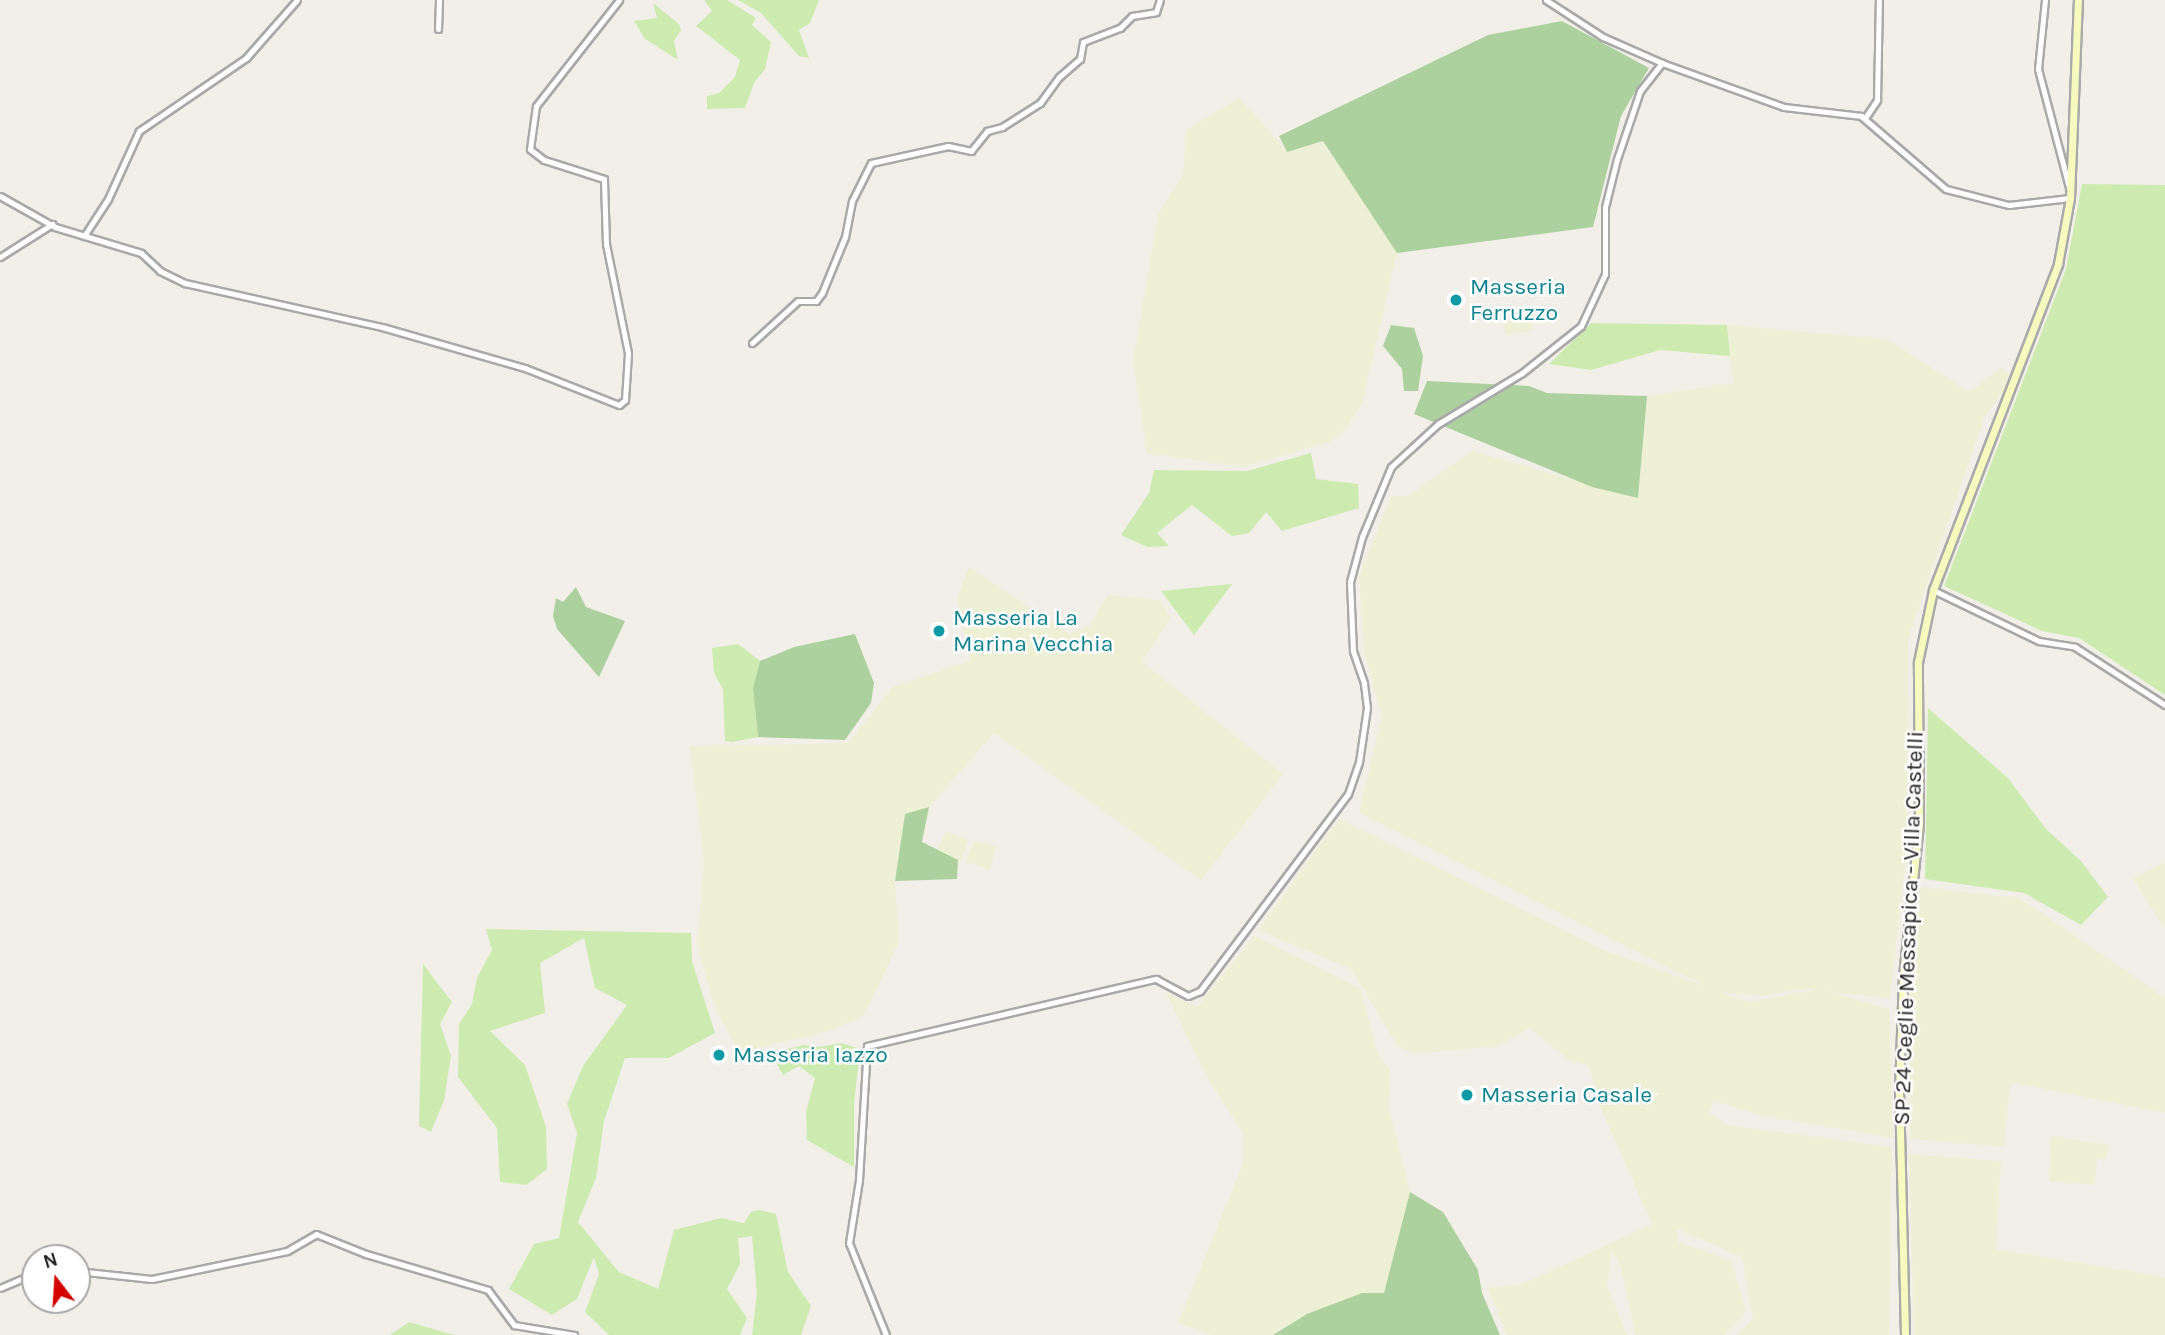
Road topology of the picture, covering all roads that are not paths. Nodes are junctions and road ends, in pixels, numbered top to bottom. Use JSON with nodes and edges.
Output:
{"nodes":[{"id":1,"x":297,"y":0,"type":"edge"},
{"id":2,"x":439,"y":0,"type":"edge"},
{"id":3,"x":619,"y":0,"type":"edge"},
{"id":4,"x":1160,"y":0,"type":"edge"},
{"id":5,"x":1546,"y":0,"type":"edge"},
{"id":6,"x":1880,"y":0,"type":"edge"},
{"id":7,"x":2045,"y":0,"type":"edge"},
{"id":8,"x":2078,"y":0,"type":"edge"},
{"id":9,"x":438,"y":29,"type":"dead end"},
{"id":10,"x":1662,"y":63,"type":"junction"},
{"id":11,"x":1865,"y":118,"type":"junction"},
{"id":12,"x":2070,"y":194,"type":"junction"},
{"id":13,"x":0,"y":196,"type":"edge"},
{"id":14,"x":51,"y":224,"type":"junction"},
{"id":15,"x":84,"y":236,"type":"junction"},
{"id":16,"x":0,"y":257,"type":"edge"},
{"id":17,"x":752,"y":343,"type":"dead end"},
{"id":18,"x":1933,"y":590,"type":"junction"},
{"id":19,"x":2165,"y":705,"type":"edge"},
{"id":20,"x":91,"y":1272,"type":"edge"},
{"id":21,"x":21,"y":1279,"type":"edge"},
{"id":22,"x":0,"y":1288,"type":"edge"},
{"id":23,"x":574,"y":1335,"type":"edge"},
{"id":24,"x":886,"y":1335,"type":"edge"},
{"id":25,"x":1905,"y":1335,"type":"edge"}],
"edges":[{"from":1,"to":15,"type":"street"},
{"from":2,"to":9,"type":"street"},
{"from":3,"to":15,"type":"street"},
{"from":4,"to":17,"type":"street"},
{"from":5,"to":10,"type":"street"},
{"from":6,"to":11,"type":"street"},
{"from":7,"to":12,"type":"street"},
{"from":8,"to":12,"type":"main road","name":"SP 24 Ceglie Messapica - Villa Castelli"},
{"from":10,"to":11,"type":"street"},
{"from":10,"to":24,"type":"street"},
{"from":11,"to":12,"type":"street"},
{"from":12,"to":18,"type":"main road","name":"SP 24 Ceglie Messapica - Villa Castelli"},
{"from":13,"to":14,"type":"street"},
{"from":14,"to":15,"type":"street"},
{"from":14,"to":16,"type":"street"},
{"from":18,"to":19,"type":"street"},
{"from":18,"to":25,"type":"main road","name":"SP 24 Ceglie Messapica - Villa Castelli"},
{"from":20,"to":23,"type":"street"},
{"from":21,"to":22,"type":"street"}]}
